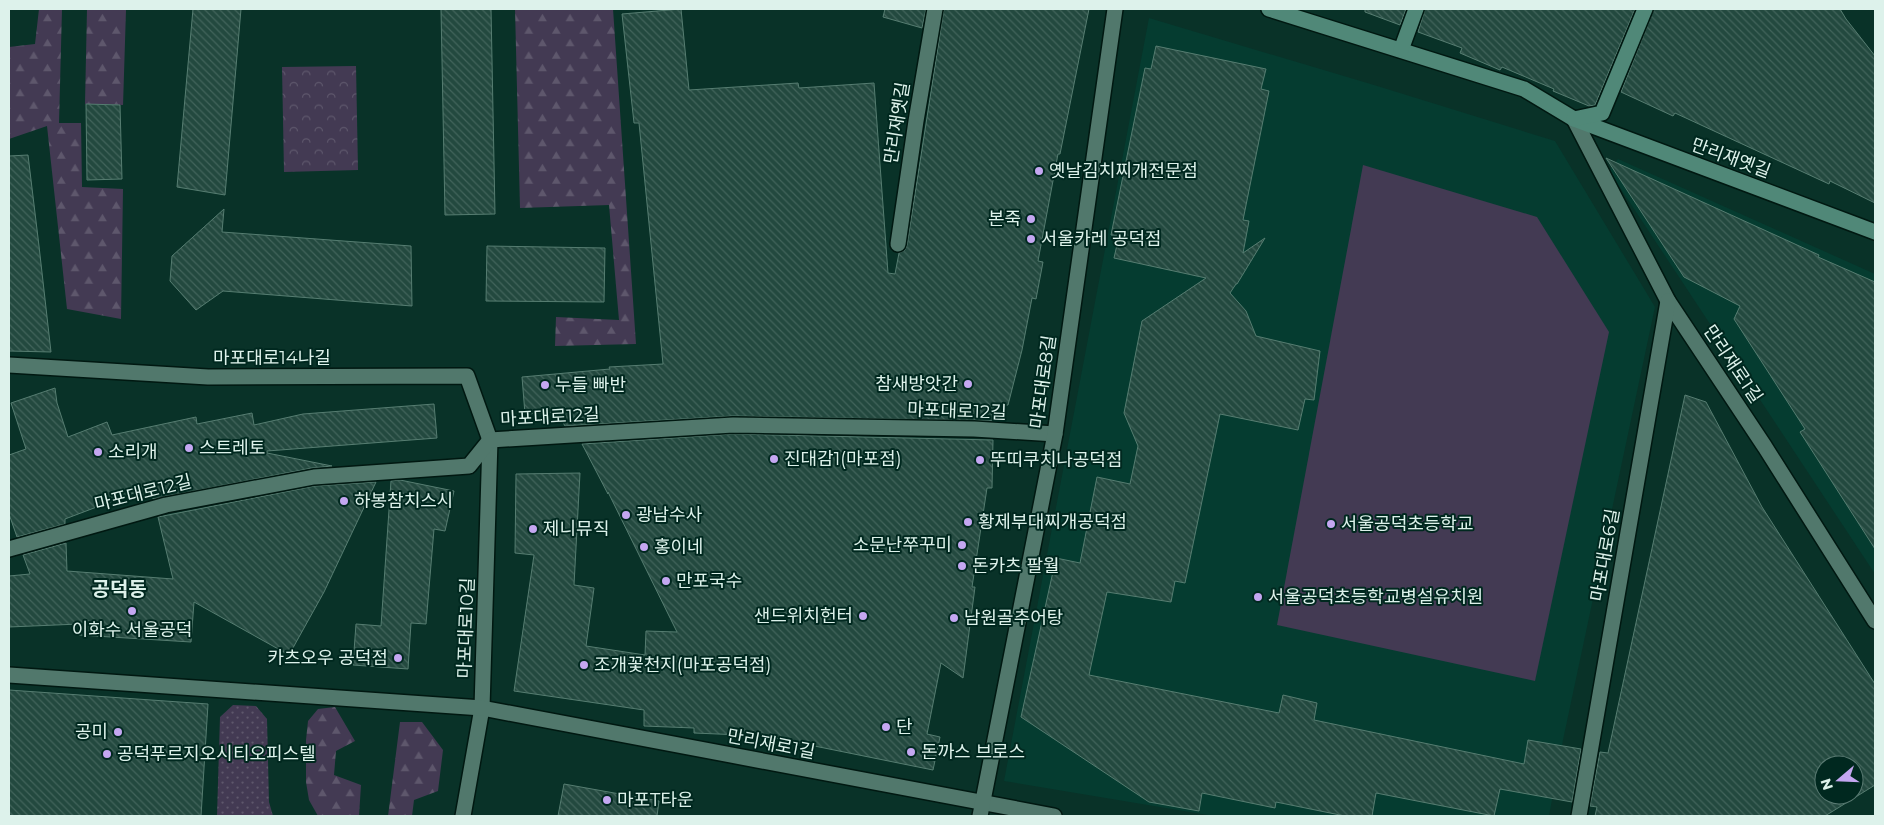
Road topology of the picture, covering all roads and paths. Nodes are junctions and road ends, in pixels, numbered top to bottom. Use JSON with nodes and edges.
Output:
{"nodes":[{"id":1,"x":935,"y":9,"type":"edge"},
{"id":2,"x":1115,"y":9,"type":"edge"},
{"id":3,"x":1416,"y":9,"type":"edge"},
{"id":4,"x":1645,"y":9,"type":"edge"},
{"id":5,"x":1275,"y":10,"type":"edge"},
{"id":6,"x":1401,"y":50,"type":"junction"},
{"id":7,"x":1574,"y":120,"type":"junction"},
{"id":8,"x":1875,"y":232,"type":"edge"},
{"id":9,"x":898,"y":244,"type":"dead end"},
{"id":10,"x":1668,"y":300,"type":"junction"},
{"id":11,"x":9,"y":365,"type":"edge"},
{"id":12,"x":1055,"y":434,"type":"junction"},
{"id":13,"x":490,"y":440,"type":"junction"},
{"id":14,"x":9,"y":548,"type":"edge"},
{"id":15,"x":1875,"y":622,"type":"edge"},
{"id":16,"x":9,"y":675,"type":"edge"},
{"id":17,"x":482,"y":708,"type":"junction"},
{"id":18,"x":981,"y":810,"type":"edge"},
{"id":19,"x":463,"y":816,"type":"edge"},
{"id":20,"x":1054,"y":816,"type":"edge"},
{"id":21,"x":1579,"y":816,"type":"edge"}],
"edges":[{"from":1,"to":9,"type":"street","name":"만리재옛길"},
{"from":2,"to":12,"type":"street","name":"마포대로8길"},
{"from":3,"to":6,"type":"street"},
{"from":4,"to":7,"type":"street"},
{"from":5,"to":6,"type":"street","name":"만리재옛길"},
{"from":6,"to":7,"type":"street","name":"만리재옛길"},
{"from":7,"to":8,"type":"street","name":"만리재옛길"},
{"from":7,"to":10,"type":"street","name":"만리재로1길"},
{"from":10,"to":15,"type":"street","name":"만리재로1길"},
{"from":10,"to":21,"type":"street","name":"마포대로6길"},
{"from":11,"to":13,"type":"street","name":"마포대로14나길"},
{"from":12,"to":13,"type":"street","name":"마포대로12길"},
{"from":12,"to":18,"type":"street","name":"마포대로8길"},
{"from":13,"to":14,"type":"street","name":"마포대로12길"},
{"from":13,"to":17,"type":"street","name":"마포대로10길"},
{"from":16,"to":17,"type":"street","name":"만리재로1길"},
{"from":17,"to":18,"type":"street","name":"만리재로1길"},
{"from":17,"to":19,"type":"street","name":"마포대로10길"},
{"from":18,"to":20,"type":"street","name":"만리재로1길"}]}
